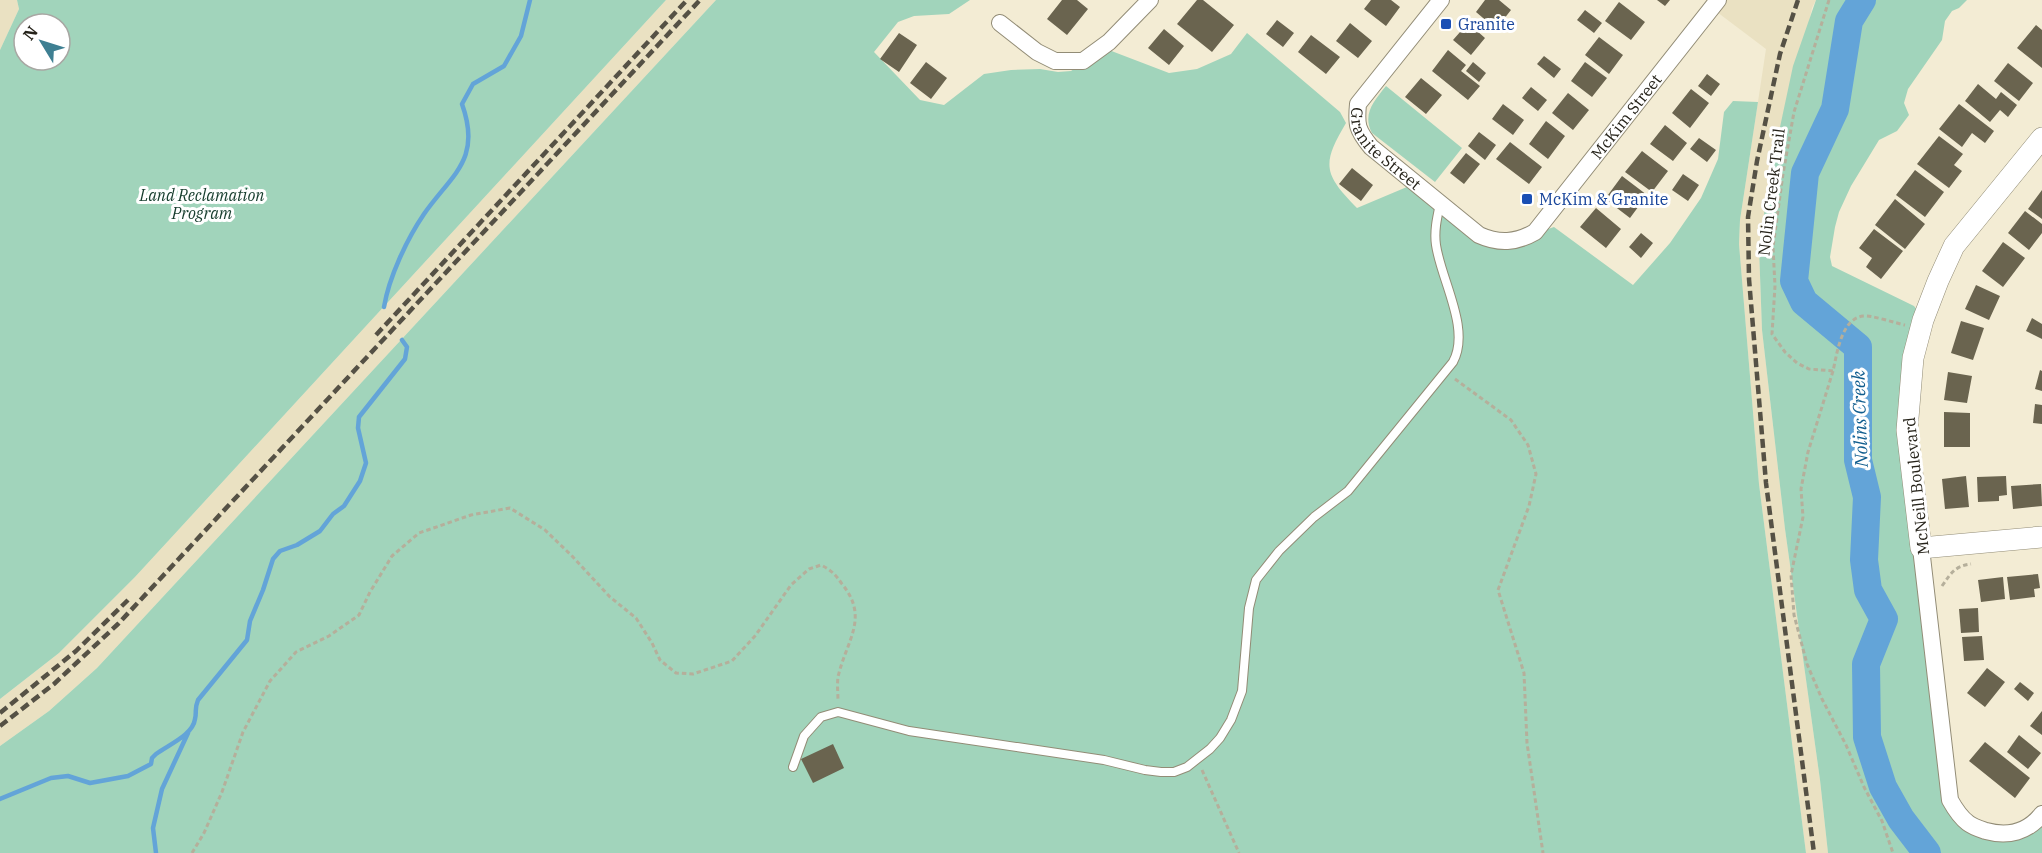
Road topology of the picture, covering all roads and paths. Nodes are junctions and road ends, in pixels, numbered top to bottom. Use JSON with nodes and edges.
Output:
{"nodes":[{"id":1,"x":1150,"y":0,"type":"edge"},
{"id":2,"x":1441,"y":0,"type":"edge"},
{"id":3,"x":1718,"y":0,"type":"edge"},
{"id":4,"x":1830,"y":0,"type":"edge"},
{"id":5,"x":1000,"y":23,"type":"dead end"},
{"id":6,"x":2042,"y":138,"type":"edge"},
{"id":7,"x":1440,"y":204,"type":"junction"},
{"id":8,"x":1535,"y":232,"type":"joint"},
{"id":9,"x":1921,"y":328,"type":"junction"},
{"id":10,"x":1444,"y":371,"type":"junction"},
{"id":11,"x":1833,"y":371,"type":"junction"},
{"id":12,"x":2042,"y":537,"type":"edge"},
{"id":13,"x":1921,"y":548,"type":"junction"},
{"id":14,"x":1973,"y":564,"type":"dead end"},
{"id":15,"x":1941,"y":587,"type":"dead end"},
{"id":16,"x":838,"y":712,"type":"junction"},
{"id":17,"x":1197,"y":759,"type":"junction"},
{"id":18,"x":793,"y":766,"type":"dead end"},
{"id":19,"x":2042,"y":814,"type":"edge"},
{"id":20,"x":192,"y":853,"type":"edge"},
{"id":21,"x":1239,"y":853,"type":"edge"},
{"id":22,"x":1543,"y":853,"type":"edge"},
{"id":23,"x":1893,"y":853,"type":"edge"}],
"edges":[{"from":1,"to":5,"type":"street"},
{"from":2,"to":7,"type":"street","name":"Granite Street"},
{"from":3,"to":8,"type":"street","name":"McKim Street"},
{"from":4,"to":11,"type":"path","name":"Nolin Creek Trail"},
{"from":6,"to":9,"type":"street","name":"McNeill Boulevard"},
{"from":7,"to":8,"type":"street","name":"Granite Street"},
{"from":7,"to":10,"type":"lane"},
{"from":9,"to":11,"type":"path"},
{"from":9,"to":13,"type":"street","name":"McNeill Boulevard"},
{"from":10,"to":17,"type":"lane"},
{"from":10,"to":22,"type":"path"},
{"from":11,"to":23,"type":"path"},
{"from":12,"to":13,"type":"street"},
{"from":13,"to":19,"type":"street","name":"McNeill Boulevard"},
{"from":14,"to":15,"type":"path"},
{"from":16,"to":17,"type":"lane"},
{"from":16,"to":18,"type":"lane"},
{"from":16,"to":20,"type":"path"},
{"from":17,"to":21,"type":"path"}]}
